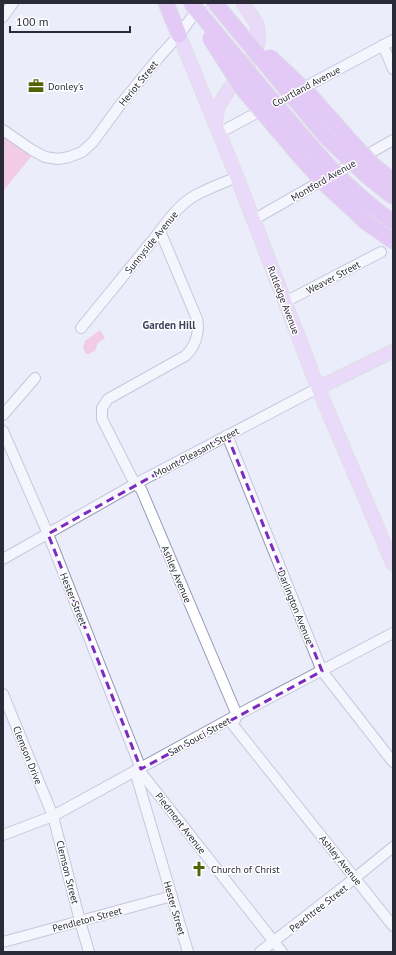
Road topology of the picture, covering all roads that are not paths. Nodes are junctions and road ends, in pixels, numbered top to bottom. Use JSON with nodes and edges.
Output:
{"nodes":[{"id":1,"x":13,"y":3,"type":"edge"},
{"id":2,"x":166,"y":3,"type":"edge"},
{"id":3,"x":190,"y":3,"type":"edge"},
{"id":4,"x":202,"y":3,"type":"edge"},
{"id":5,"x":215,"y":3,"type":"edge"},
{"id":6,"x":243,"y":3,"type":"edge"},
{"id":7,"x":3,"y":17,"type":"edge"},
{"id":8,"x":179,"y":35,"type":"junction"},
{"id":9,"x":393,"y":40,"type":"edge"},
{"id":10,"x":383,"y":45,"type":"junction"},
{"id":11,"x":393,"y":70,"type":"edge"},
{"id":12,"x":217,"y":128,"type":"junction"},
{"id":13,"x":3,"y":130,"type":"edge"},
{"id":14,"x":393,"y":140,"type":"edge"},
{"id":15,"x":237,"y":177,"type":"junction"},
{"id":16,"x":393,"y":181,"type":"edge"},
{"id":17,"x":393,"y":197,"type":"edge"},
{"id":18,"x":253,"y":220,"type":"junction"},
{"id":19,"x":393,"y":222,"type":"edge"},
{"id":20,"x":160,"y":231,"type":"junction"},
{"id":21,"x":393,"y":241,"type":"edge"},
{"id":22,"x":381,"y":252,"type":"dead end"},
{"id":23,"x":285,"y":302,"type":"junction"},
{"id":24,"x":81,"y":328,"type":"dead end"},
{"id":25,"x":393,"y":351,"type":"edge"},
{"id":26,"x":35,"y":378,"type":"dead end"},
{"id":27,"x":318,"y":388,"type":"junction"},
{"id":28,"x":3,"y":415,"type":"edge"},
{"id":29,"x":3,"y":431,"type":"edge"},
{"id":30,"x":227,"y":435,"type":"junction"},
{"id":31,"x":135,"y":484,"type":"junction"},
{"id":32,"x":48,"y":534,"type":"junction"},
{"id":33,"x":3,"y":559,"type":"edge"},
{"id":34,"x":393,"y":564,"type":"edge"},
{"id":35,"x":393,"y":633,"type":"edge"},
{"id":36,"x":322,"y":671,"type":"junction"},
{"id":37,"x":3,"y":694,"type":"edge"},
{"id":38,"x":237,"y":715,"type":"junction"},
{"id":39,"x":393,"y":762,"type":"edge"},
{"id":40,"x":138,"y":770,"type":"junction"},
{"id":41,"x":54,"y":816,"type":"junction"},
{"id":42,"x":3,"y":835,"type":"edge"},
{"id":43,"x":393,"y":847,"type":"edge"},
{"id":44,"x":355,"y":878,"type":"junction"},
{"id":45,"x":172,"y":896,"type":"junction"},
{"id":46,"x":80,"y":921,"type":"junction"},
{"id":47,"x":393,"y":926,"type":"edge"},
{"id":48,"x":274,"y":941,"type":"junction"},
{"id":49,"x":3,"y":942,"type":"edge"},
{"id":50,"x":89,"y":952,"type":"edge"},
{"id":51,"x":188,"y":952,"type":"edge"},
{"id":52,"x":260,"y":952,"type":"edge"},
{"id":53,"x":282,"y":952,"type":"edge"}],
"edges":[{"from":1,"to":7,"type":"street"},
{"from":2,"to":8,"type":"highway"},
{"from":3,"to":19,"type":"highway","bridge":true},
{"from":3,"to":21,"type":"highway","bridge":true},
{"from":4,"to":8,"type":"street","name":"Heriot Street"},
{"from":5,"to":16,"type":"highway","bridge":true},
{"from":5,"to":17,"type":"highway","bridge":true},
{"from":6,"to":12,"type":"main road"},
{"from":8,"to":12,"type":"main road","name":"Rutledge Avenue"},
{"from":8,"to":13,"type":"street","name":"Heriot Street"},
{"from":9,"to":10,"type":"street","name":"Courtland Avenue"},
{"from":10,"to":11,"type":"street"},
{"from":10,"to":12,"type":"street","name":"Courtland Avenue"},
{"from":12,"to":15,"type":"main road","name":"Rutledge Avenue"},
{"from":14,"to":18,"type":"street","name":"Montford Avenue"},
{"from":15,"to":18,"type":"main road","name":"Rutledge Avenue"},
{"from":15,"to":20,"type":"street","name":"Sunnyside Avenue"},
{"from":18,"to":23,"type":"main road","name":"Rutledge Avenue"},
{"from":20,"to":24,"type":"street","name":"Sunnyside Avenue"},
{"from":20,"to":31,"type":"street","name":"Ashley Avenue"},
{"from":22,"to":23,"type":"street","name":"Weaver Street"},
{"from":23,"to":27,"type":"main road","name":"Rutledge Avenue"},
{"from":25,"to":27,"type":"main road","name":"Mount Pleasant Street"},
{"from":26,"to":28,"type":"street"},
{"from":27,"to":30,"type":"street","name":"Mount Pleasant Street"},
{"from":27,"to":34,"type":"main road","name":"Rutledge Avenue"},
{"from":29,"to":32,"type":"street","name":"Hester Street"},
{"from":30,"to":31,"type":"street","name":"Mount Pleasant Street"},
{"from":30,"to":36,"type":"street","name":"Darlington Avenue"},
{"from":31,"to":32,"type":"street","name":"Mount Pleasant Street"},
{"from":31,"to":38,"type":"street","name":"Ashley Avenue"},
{"from":32,"to":33,"type":"street","name":"Mount Pleasant Street"},
{"from":32,"to":40,"type":"street","name":"Hester Street"},
{"from":35,"to":36,"type":"street","name":"San Souci Street"},
{"from":36,"to":38,"type":"street","name":"San Souci Street"},
{"from":36,"to":39,"type":"street","name":"Darlington Avenue"},
{"from":37,"to":41,"type":"street","name":"Clemson Drive"},
{"from":38,"to":40,"type":"street","name":"San Souci Street"},
{"from":38,"to":44,"type":"street","name":"Ashley Avenue"},
{"from":40,"to":41,"type":"street","name":"San Souci Street"},
{"from":40,"to":45,"type":"street","name":"Hester Street"},
{"from":40,"to":48,"type":"street","name":"Piedmont Avenue"},
{"from":41,"to":42,"type":"street","name":"San Souci Street"},
{"from":41,"to":46,"type":"street","name":"Clemson Street"},
{"from":43,"to":44,"type":"street","name":"Peachtree Street"},
{"from":44,"to":47,"type":"street","name":"Ashley Avenue"},
{"from":44,"to":48,"type":"street","name":"Peachtree Street"},
{"from":45,"to":46,"type":"street","name":"Pendleton Street"},
{"from":45,"to":51,"type":"street","name":"Hester Street"},
{"from":46,"to":49,"type":"street","name":"Pendleton Street"},
{"from":46,"to":50,"type":"street","name":"Clemson Street"},
{"from":48,"to":52,"type":"street","name":"Peachtree Street"},
{"from":48,"to":53,"type":"street","name":"Piedmont Avenue"}]}
